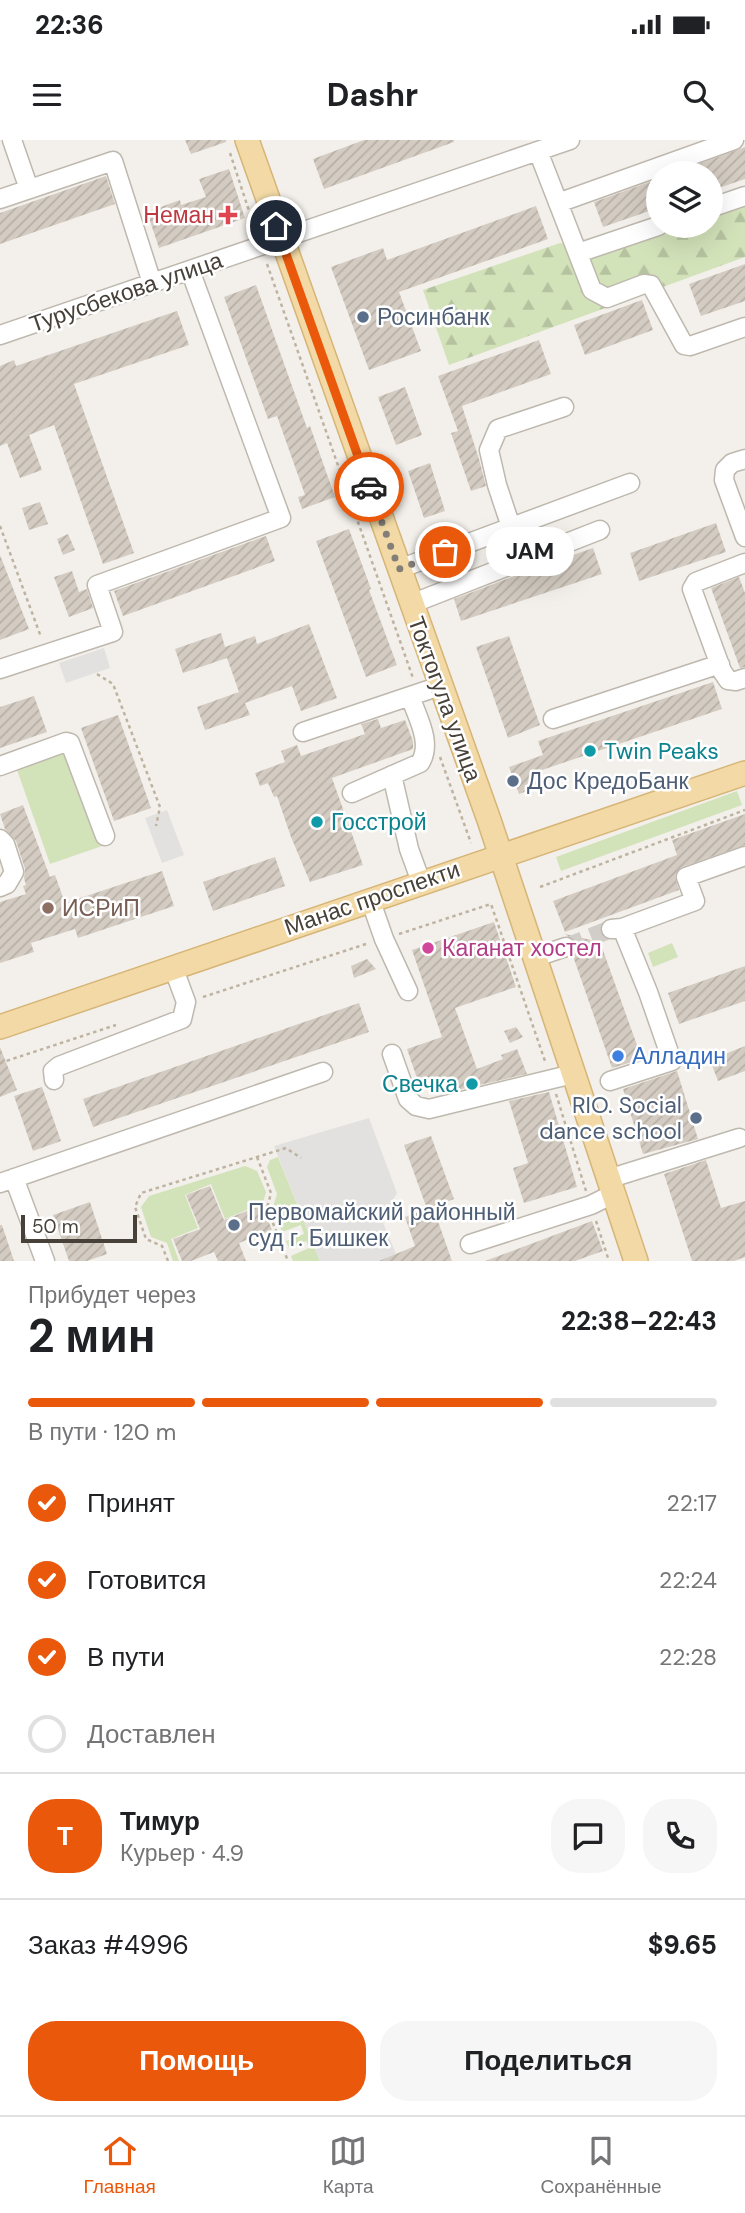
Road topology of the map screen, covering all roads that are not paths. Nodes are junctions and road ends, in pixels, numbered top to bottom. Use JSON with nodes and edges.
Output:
{"nodes":[{"id":1,"x":12,"y":140,"type":"edge"},
{"id":2,"x":570,"y":140,"type":"edge"},
{"id":3,"x":734,"y":140,"type":"edge"},
{"id":4,"x":238,"y":147,"type":"edge"},
{"id":5,"x":538,"y":151,"type":"junction"},
{"id":6,"x":29,"y":189,"type":"junction"},
{"id":7,"x":745,"y":196,"type":"edge"},
{"id":8,"x":0,"y":199,"type":"edge"},
{"id":9,"x":558,"y":202,"type":"junction"},
{"id":10,"x":723,"y":204,"type":"edge"},
{"id":11,"x":646,"y":230,"type":"edge"},
{"id":12,"x":280,"y":239,"type":"junction"},
{"id":13,"x":579,"y":253,"type":"junction"},
{"id":14,"x":190,"y":270,"type":"junction"},
{"id":15,"x":152,"y":283,"type":"junction"},
{"id":16,"x":745,"y":327,"type":"edge"},
{"id":17,"x":0,"y":335,"type":"edge"},
{"id":18,"x":564,"y":407,"type":"dead end"},
{"id":19,"x":745,"y":459,"type":"edge"},
{"id":20,"x":630,"y":483,"type":"dead end"},
{"id":21,"x":512,"y":527,"type":"junction"},
{"id":22,"x":600,"y":530,"type":"dead end"},
{"id":23,"x":745,"y":537,"type":"edge"},
{"id":24,"x":745,"y":563,"type":"edge"},
{"id":25,"x":399,"y":569,"type":"junction"},
{"id":26,"x":411,"y":604,"type":"junction"},
{"id":27,"x":720,"y":664,"type":"junction"},
{"id":28,"x":0,"y":669,"type":"edge"},
{"id":29,"x":745,"y":678,"type":"edge"},
{"id":30,"x":440,"y":686,"type":"junction"},
{"id":31,"x":414,"y":695,"type":"junction"},
{"id":32,"x":553,"y":719,"type":"dead end"},
{"id":33,"x":303,"y":732,"type":"dead end"},
{"id":34,"x":0,"y":766,"type":"edge"},
{"id":35,"x":392,"y":775,"type":"junction"},
{"id":36,"x":744,"y":777,"type":"edge"},
{"id":37,"x":352,"y":793,"type":"dead end"},
{"id":38,"x":106,"y":836,"type":"dead end"},
{"id":39,"x":0,"y":839,"type":"edge"},
{"id":40,"x":500,"y":855,"type":"junction"},
{"id":41,"x":745,"y":856,"type":"edge"},
{"id":42,"x":421,"y":882,"type":"junction"},
{"id":43,"x":0,"y":887,"type":"edge"},
{"id":44,"x":370,"y":899,"type":"junction"},
{"id":45,"x":566,"y":947,"type":"tunnel mouth"},
{"id":46,"x":533,"y":958,"type":"junction"},
{"id":47,"x":173,"y":967,"type":"junction"},
{"id":48,"x":408,"y":991,"type":"dead end"},
{"id":49,"x":0,"y":1027,"type":"edge"},
{"id":50,"x":392,"y":1054,"type":"dead end"},
{"id":51,"x":323,"y":1072,"type":"dead end"},
{"id":52,"x":573,"y":1074,"type":"junction"},
{"id":53,"x":54,"y":1080,"type":"dead end"},
{"id":54,"x":610,"y":1081,"type":"dead end"},
{"id":55,"x":739,"y":1138,"type":"dead end"},
{"id":56,"x":7,"y":1181,"type":"edge"},
{"id":57,"x":611,"y":1186,"type":"junction"},
{"id":58,"x":470,"y":1244,"type":"dead end"},
{"id":59,"x":45,"y":1261,"type":"edge"},
{"id":60,"x":636,"y":1261,"type":"edge"}],
"edges":[{"from":1,"to":6,"type":"street"},
{"from":2,"to":5,"type":"street","name":"Турусбекова улица"},
{"from":3,"to":9,"type":"street"},
{"from":4,"to":12,"type":"main road","name":"Токтогула улица"},
{"from":5,"to":9,"type":"street"},
{"from":5,"to":12,"type":"street","name":"Турусбекова улица"},
{"from":6,"to":8,"type":"street"},
{"from":6,"to":15,"type":"street"},
{"from":7,"to":10,"type":"street"},
{"from":9,"to":13,"type":"street"},
{"from":11,"to":13,"type":"street"},
{"from":12,"to":14,"type":"street","name":"Турусбекова улица"},
{"from":12,"to":25,"type":"main road","name":"Токтогула улица"},
{"from":13,"to":16,"type":"street"},
{"from":14,"to":15,"type":"street","name":"Турусбекова улица"},
{"from":14,"to":28,"type":"street"},
{"from":15,"to":17,"type":"street","name":"Турусбекова улица"},
{"from":18,"to":21,"type":"street"},
{"from":19,"to":23,"type":"street"},
{"from":20,"to":21,"type":"street"},
{"from":21,"to":25,"type":"street"},
{"from":22,"to":26,"type":"street"},
{"from":24,"to":27,"type":"street"},
{"from":25,"to":26,"type":"main road","name":"Токтогула улица"},
{"from":26,"to":30,"type":"main road","name":"Токтогула улица"},
{"from":27,"to":29,"type":"street"},
{"from":27,"to":32,"type":"street"},
{"from":30,"to":31,"type":"street"},
{"from":30,"to":40,"type":"main road","name":"Токтогула улица"},
{"from":31,"to":33,"type":"street"},
{"from":31,"to":35,"type":"street"},
{"from":34,"to":38,"type":"street"},
{"from":35,"to":37,"type":"street"},
{"from":35,"to":42,"type":"street"},
{"from":36,"to":40,"type":"main road","name":"Манас проспекти"},
{"from":39,"to":43,"type":"street"},
{"from":40,"to":42,"type":"main road","name":"Манас проспекти"},
{"from":40,"to":46,"type":"main road","name":"Токтогула улица"},
{"from":41,"to":54,"type":"street"},
{"from":42,"to":44,"type":"main road","name":"Манас проспекти"},
{"from":44,"to":47,"type":"main road","name":"Манас проспекти"},
{"from":44,"to":48,"type":"street"},
{"from":45,"to":46,"type":"street"},
{"from":46,"to":52,"type":"main road","name":"Токтогула улица"},
{"from":47,"to":49,"type":"main road","name":"Манас проспекти"},
{"from":47,"to":53,"type":"street"},
{"from":50,"to":52,"type":"street"},
{"from":51,"to":56,"type":"street"},
{"from":52,"to":57,"type":"main road","name":"Токтогула улица"},
{"from":55,"to":57,"type":"street"},
{"from":56,"to":59,"type":"street"},
{"from":57,"to":58,"type":"street"},
{"from":57,"to":60,"type":"main road","name":"Токтогула улица"}]}
